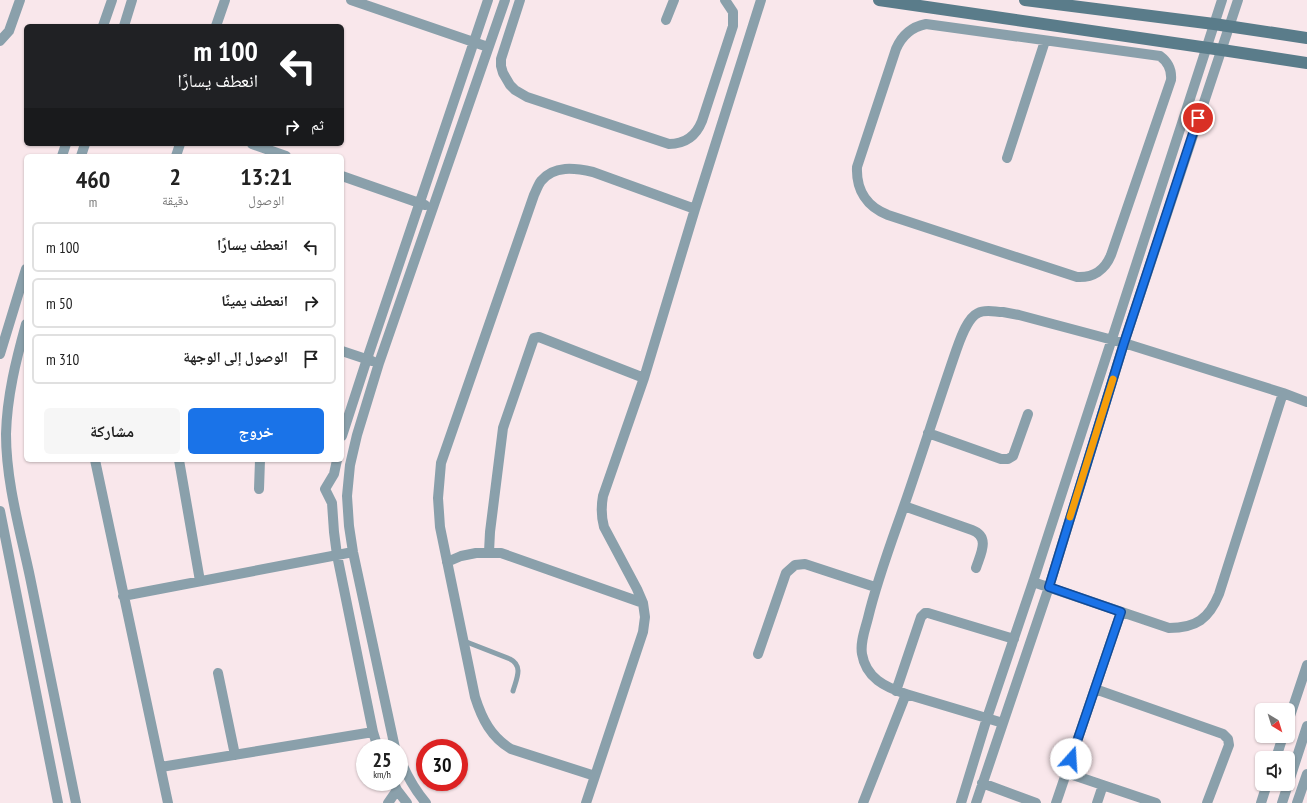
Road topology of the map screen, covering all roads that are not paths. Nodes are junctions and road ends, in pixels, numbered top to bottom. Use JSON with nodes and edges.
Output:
{"nodes":[{"id":1,"x":20,"y":0,"type":"edge"},
{"id":2,"x":112,"y":0,"type":"edge"},
{"id":3,"x":132,"y":0,"type":"edge"},
{"id":4,"x":225,"y":0,"type":"edge"},
{"id":5,"x":351,"y":0,"type":"edge"},
{"id":6,"x":488,"y":0,"type":"edge"},
{"id":7,"x":504,"y":0,"type":"edge"},
{"id":8,"x":520,"y":0,"type":"edge"},
{"id":9,"x":674,"y":0,"type":"edge"},
{"id":10,"x":725,"y":0,"type":"edge"},
{"id":11,"x":761,"y":0,"type":"edge"},
{"id":12,"x":879,"y":0,"type":"edge"},
{"id":13,"x":1025,"y":0,"type":"edge"},
{"id":14,"x":1222,"y":0,"type":"edge"},
{"id":15,"x":1238,"y":0,"type":"edge"},
{"id":16,"x":666,"y":20,"type":"dead end"},
{"id":17,"x":104,"y":24,"type":"edge"},
{"id":18,"x":125,"y":24,"type":"edge"},
{"id":19,"x":217,"y":24,"type":"edge"},
{"id":20,"x":1214,"y":24,"type":"junction"},
{"id":21,"x":1046,"y":25,"type":"junction"},
{"id":22,"x":1229,"y":26,"type":"junction"},
{"id":23,"x":1307,"y":38,"type":"edge"},
{"id":24,"x":0,"y":41,"type":"edge"},
{"id":25,"x":1046,"y":41,"type":"junction"},
{"id":26,"x":474,"y":42,"type":"junction"},
{"id":27,"x":488,"y":46,"type":"junction"},
{"id":28,"x":1207,"y":48,"type":"junction"},
{"id":29,"x":1222,"y":50,"type":"junction"},
{"id":30,"x":1307,"y":63,"type":"edge"},
{"id":31,"x":1190,"y":99,"type":"junction"},
{"id":32,"x":1203,"y":104,"type":"junction"},
{"id":33,"x":258,"y":146,"type":"edge"},
{"id":34,"x":280,"y":154,"type":"edge"},
{"id":35,"x":1007,"y":158,"type":"dead end"},
{"id":36,"x":344,"y":177,"type":"edge"},
{"id":37,"x":419,"y":203,"type":"junction"},
{"id":38,"x":433,"y":207,"type":"junction"},
{"id":39,"x":695,"y":209,"type":"junction"},
{"id":40,"x":24,"y":276,"type":"edge"},
{"id":41,"x":24,"y":331,"type":"edge"},
{"id":42,"x":1111,"y":339,"type":"junction"},
{"id":43,"x":1124,"y":343,"type":"junction"},
{"id":44,"x":344,"y":352,"type":"edge"},
{"id":45,"x":0,"y":354,"type":"edge"},
{"id":46,"x":367,"y":359,"type":"junction"},
{"id":47,"x":379,"y":363,"type":"junction"},
{"id":48,"x":644,"y":378,"type":"junction"},
{"id":49,"x":1283,"y":393,"type":"junction"},
{"id":50,"x":1307,"y":402,"type":"edge"},
{"id":51,"x":1028,"y":414,"type":"dead end"},
{"id":52,"x":344,"y":430,"type":"edge"},
{"id":53,"x":928,"y":433,"type":"junction"},
{"id":54,"x":95,"y":462,"type":"edge"},
{"id":55,"x":179,"y":462,"type":"edge"},
{"id":56,"x":260,"y":462,"type":"edge"},
{"id":57,"x":336,"y":462,"type":"edge"},
{"id":58,"x":259,"y":489,"type":"dead end"},
{"id":59,"x":904,"y":506,"type":"junction"},
{"id":60,"x":0,"y":511,"type":"edge"},
{"id":61,"x":353,"y":552,"type":"junction"},
{"id":62,"x":489,"y":552,"type":"junction"},
{"id":63,"x":337,"y":555,"type":"junction"},
{"id":64,"x":447,"y":562,"type":"junction"},
{"id":65,"x":976,"y":568,"type":"dead end"},
{"id":66,"x":200,"y":581,"type":"junction"},
{"id":67,"x":1033,"y":582,"type":"junction"},
{"id":68,"x":875,"y":587,"type":"junction"},
{"id":69,"x":1049,"y":587,"type":"junction"},
{"id":70,"x":123,"y":596,"type":"junction"},
{"id":71,"x":643,"y":603,"type":"junction"},
{"id":72,"x":1121,"y":612,"type":"junction"},
{"id":73,"x":1014,"y":638,"type":"junction"},
{"id":74,"x":463,"y":640,"type":"junction"},
{"id":75,"x":758,"y":654,"type":"dead end"},
{"id":76,"x":1307,"y":665,"type":"edge"},
{"id":77,"x":218,"y":673,"type":"dead end"},
{"id":78,"x":1095,"y":690,"type":"junction"},
{"id":79,"x":513,"y":691,"type":"dead end"},
{"id":80,"x":901,"y":693,"type":"junction"},
{"id":81,"x":1294,"y":703,"type":"edge"},
{"id":82,"x":987,"y":718,"type":"junction"},
{"id":83,"x":1003,"y":723,"type":"junction"},
{"id":84,"x":1307,"y":726,"type":"edge"},
{"id":85,"x":373,"y":732,"type":"junction"},
{"id":86,"x":375,"y":739,"type":"edge"},
{"id":87,"x":394,"y":739,"type":"edge"},
{"id":88,"x":235,"y":755,"type":"junction"},
{"id":89,"x":161,"y":767,"type":"junction"},
{"id":90,"x":1066,"y":773,"type":"junction"},
{"id":91,"x":1307,"y":774,"type":"edge"},
{"id":92,"x":594,"y":776,"type":"junction"},
{"id":93,"x":408,"y":778,"type":"edge"},
{"id":94,"x":982,"y":783,"type":"junction"},
{"id":95,"x":393,"y":791,"type":"edge"},
{"id":96,"x":399,"y":791,"type":"edge"},
{"id":97,"x":1101,"y":791,"type":"dead end"},
{"id":98,"x":1265,"y":791,"type":"edge"},
{"id":99,"x":58,"y":803,"type":"edge"},
{"id":100,"x":76,"y":803,"type":"edge"},
{"id":101,"x":168,"y":803,"type":"edge"},
{"id":102,"x":388,"y":803,"type":"edge"},
{"id":103,"x":407,"y":803,"type":"edge"},
{"id":104,"x":426,"y":803,"type":"edge"},
{"id":105,"x":586,"y":803,"type":"edge"},
{"id":106,"x":863,"y":803,"type":"edge"},
{"id":107,"x":961,"y":803,"type":"edge"},
{"id":108,"x":976,"y":803,"type":"edge"},
{"id":109,"x":1036,"y":803,"type":"edge"},
{"id":110,"x":1056,"y":803,"type":"edge"},
{"id":111,"x":1097,"y":803,"type":"edge"},
{"id":112,"x":1156,"y":803,"type":"edge"},
{"id":113,"x":1207,"y":803,"type":"edge"},
{"id":114,"x":1261,"y":803,"type":"edge"},
{"id":115,"x":1282,"y":803,"type":"edge"},
{"id":116,"x":1297,"y":803,"type":"edge"}],
"edges":[{"from":1,"to":24,"type":"street"},
{"from":2,"to":17,"type":"street"},
{"from":3,"to":18,"type":"street"},
{"from":4,"to":19,"type":"street"},
{"from":5,"to":26,"type":"street"},
{"from":6,"to":26,"type":"street"},
{"from":7,"to":27,"type":"street"},
{"from":8,"to":10,"type":"street"},
{"from":9,"to":16,"type":"street"},
{"from":11,"to":39,"type":"street"},
{"from":12,"to":21,"type":"street"},
{"from":13,"to":20,"type":"street"},
{"from":14,"to":20,"type":"street"},
{"from":15,"to":22,"type":"street"},
{"from":20,"to":22,"type":"street"},
{"from":20,"to":28,"type":"street"},
{"from":21,"to":25,"type":"street"},
{"from":21,"to":28,"type":"street"},
{"from":22,"to":23,"type":"street"},
{"from":22,"to":29,"type":"street"},
{"from":25,"to":25,"type":"street"},
{"from":25,"to":35,"type":"street"},
{"from":26,"to":27,"type":"street"},
{"from":26,"to":37,"type":"street"},
{"from":27,"to":38,"type":"street"},
{"from":28,"to":29,"type":"street"},
{"from":28,"to":31,"type":"street"},
{"from":29,"to":30,"type":"street"},
{"from":29,"to":32,"type":"street"},
{"from":31,"to":32,"type":"street"},
{"from":31,"to":42,"type":"street"},
{"from":32,"to":43,"type":"street"},
{"from":33,"to":34,"type":"street"},
{"from":36,"to":37,"type":"street"},
{"from":37,"to":38,"type":"street"},
{"from":37,"to":46,"type":"street"},
{"from":38,"to":47,"type":"street"},
{"from":39,"to":48,"type":"street"},
{"from":39,"to":64,"type":"street"},
{"from":40,"to":45,"type":"street"},
{"from":41,"to":100,"type":"street"},
{"from":42,"to":43,"type":"street"},
{"from":42,"to":53,"type":"street"},
{"from":42,"to":67,"type":"street"},
{"from":43,"to":49,"type":"street"},
{"from":43,"to":69,"type":"street"},
{"from":44,"to":46,"type":"street"},
{"from":46,"to":47,"type":"street"},
{"from":46,"to":52,"type":"street"},
{"from":47,"to":61,"type":"street"},
{"from":48,"to":62,"type":"street"},
{"from":48,"to":71,"type":"street"},
{"from":49,"to":50,"type":"street"},
{"from":49,"to":72,"type":"street"},
{"from":51,"to":53,"type":"street"},
{"from":53,"to":59,"type":"street"},
{"from":54,"to":70,"type":"street"},
{"from":55,"to":66,"type":"street"},
{"from":56,"to":58,"type":"street"},
{"from":57,"to":63,"type":"street"},
{"from":59,"to":65,"type":"street"},
{"from":59,"to":68,"type":"street"},
{"from":60,"to":99,"type":"street"},
{"from":61,"to":63,"type":"street"},
{"from":61,"to":87,"type":"street"},
{"from":62,"to":64,"type":"street"},
{"from":62,"to":71,"type":"street"},
{"from":63,"to":66,"type":"street"},
{"from":63,"to":85,"type":"street"},
{"from":64,"to":74,"type":"street"},
{"from":66,"to":70,"type":"street"},
{"from":67,"to":69,"type":"street"},
{"from":67,"to":73,"type":"street"},
{"from":68,"to":75,"type":"street"},
{"from":68,"to":80,"type":"street"},
{"from":69,"to":72,"type":"street"},
{"from":69,"to":83,"type":"street"},
{"from":70,"to":89,"type":"street"},
{"from":71,"to":92,"type":"street"},
{"from":72,"to":78,"type":"street"},
{"from":73,"to":80,"type":"street"},
{"from":73,"to":82,"type":"street"},
{"from":74,"to":79,"type":"lane"},
{"from":74,"to":92,"type":"street"},
{"from":76,"to":81,"type":"street"},
{"from":77,"to":88,"type":"street"},
{"from":78,"to":90,"type":"street"},
{"from":78,"to":113,"type":"street"},
{"from":80,"to":82,"type":"street"},
{"from":80,"to":106,"type":"street"},
{"from":82,"to":83,"type":"street"},
{"from":82,"to":107,"type":"street"},
{"from":83,"to":94,"type":"street"},
{"from":84,"to":115,"type":"street"},
{"from":85,"to":86,"type":"street"},
{"from":85,"to":88,"type":"street"},
{"from":88,"to":89,"type":"street"},
{"from":89,"to":101,"type":"street"},
{"from":90,"to":110,"type":"street"},
{"from":90,"to":112,"type":"street"},
{"from":91,"to":116,"type":"street"},
{"from":92,"to":105,"type":"street"},
{"from":93,"to":104,"type":"street"},
{"from":94,"to":108,"type":"street"},
{"from":94,"to":109,"type":"street"},
{"from":95,"to":102,"type":"street"},
{"from":96,"to":103,"type":"street"},
{"from":97,"to":111,"type":"street"},
{"from":98,"to":114,"type":"street"}]}
